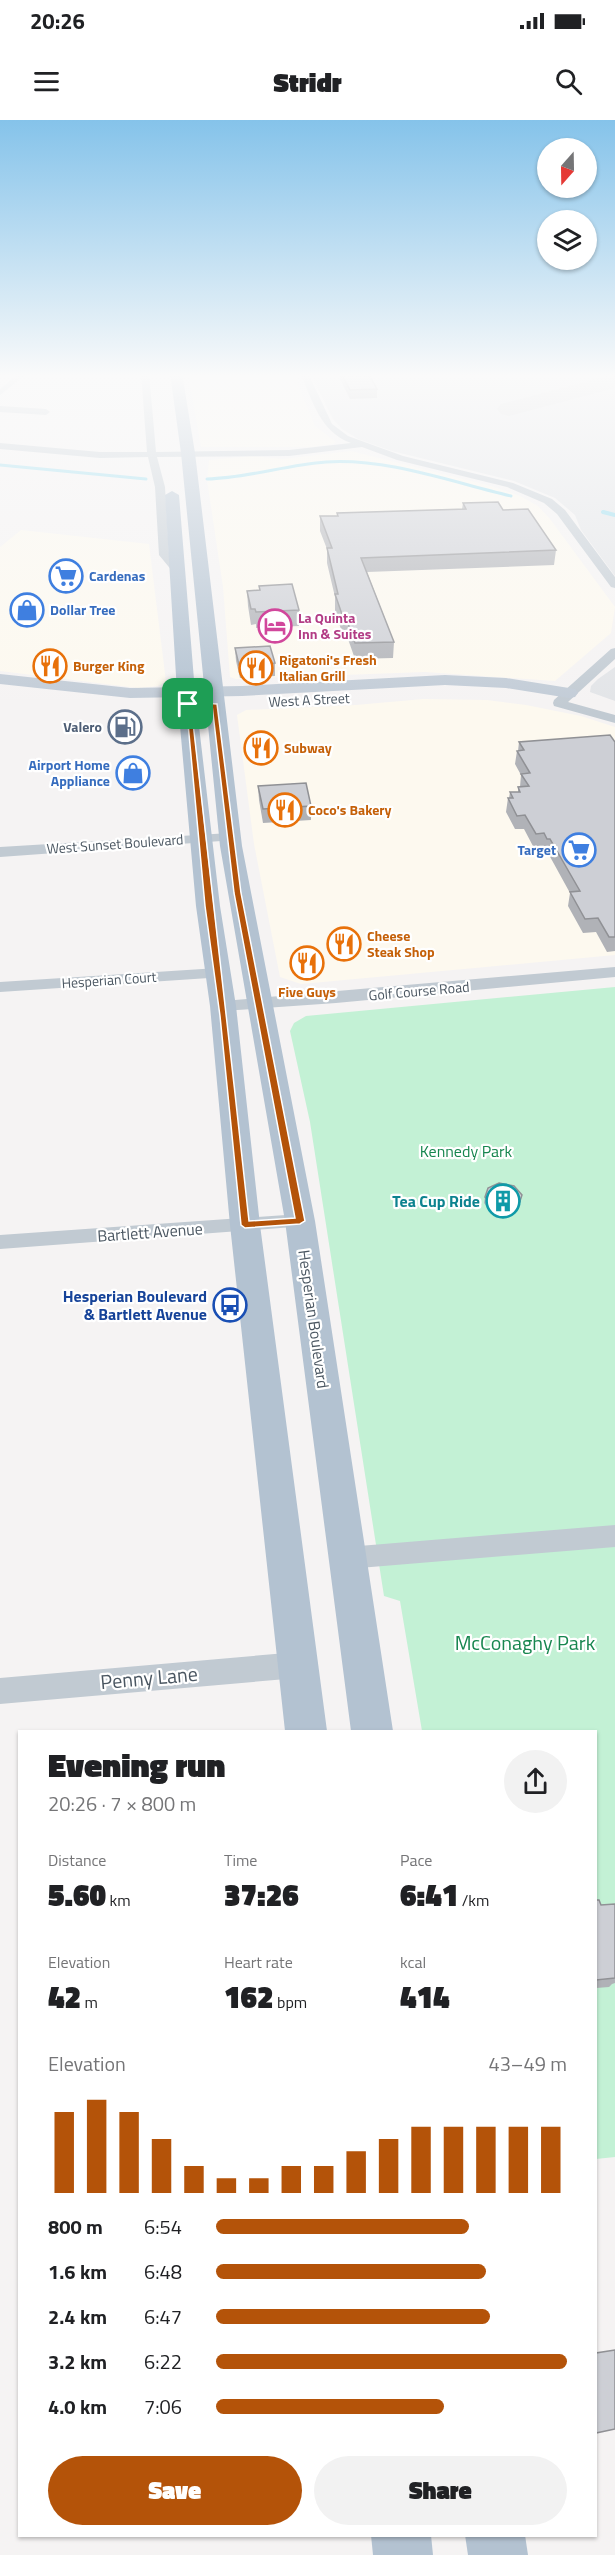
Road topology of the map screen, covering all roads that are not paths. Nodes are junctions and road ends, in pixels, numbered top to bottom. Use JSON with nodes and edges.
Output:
{"nodes":[{"id":1,"x":160,"y":487,"type":"edge"},
{"id":2,"x":171,"y":487,"type":"edge"},
{"id":3,"x":192,"y":487,"type":"edge"},
{"id":4,"x":514,"y":487,"type":"edge"},
{"id":5,"x":177,"y":570,"type":"junction"},
{"id":6,"x":615,"y":585,"type":"edge"},
{"id":7,"x":615,"y":652,"type":"edge"},
{"id":8,"x":0,"y":678,"type":"edge"},
{"id":9,"x":0,"y":691,"type":"edge"},
{"id":10,"x":187,"y":698,"type":"junction"},
{"id":11,"x":214,"y":698,"type":"junction"},
{"id":12,"x":564,"y":698,"type":"junction"},
{"id":13,"x":615,"y":705,"type":"edge"},
{"id":14,"x":615,"y":719,"type":"edge"},
{"id":15,"x":230,"y":837,"type":"junction"},
{"id":16,"x":201,"y":839,"type":"junction"},
{"id":17,"x":0,"y":852,"type":"edge"},
{"id":18,"x":615,"y":972,"type":"edge"},
{"id":19,"x":218,"y":973,"type":"junction"},
{"id":20,"x":0,"y":987,"type":"edge"},
{"id":21,"x":260,"y":1004,"type":"junction"},
{"id":22,"x":223,"y":1006,"type":"junction"},
{"id":23,"x":300,"y":1221,"type":"junction"},
{"id":24,"x":245,"y":1225,"type":"junction"},
{"id":25,"x":0,"y":1242,"type":"edge"},
{"id":26,"x":615,"y":1536,"type":"edge"},
{"id":27,"x":347,"y":1558,"type":"junction"},
{"id":28,"x":298,"y":1665,"type":"junction"},
{"id":29,"x":0,"y":1691,"type":"edge"},
{"id":30,"x":306,"y":1730,"type":"edge"},
{"id":31,"x":372,"y":1730,"type":"edge"},
{"id":32,"x":401,"y":2537,"type":"edge"},
{"id":33,"x":495,"y":2537,"type":"edge"},
{"id":34,"x":403,"y":2555,"type":"edge"},
{"id":35,"x":498,"y":2555,"type":"edge"}],
"edges":[{"from":1,"to":5,"type":"street"},
{"from":2,"to":5,"type":"main road"},
{"from":3,"to":11,"type":"main road","name":"Hesperian Boulevard"},
{"from":4,"to":6,"type":"street"},
{"from":5,"to":10,"type":"main road"},
{"from":7,"to":12,"type":"street"},
{"from":8,"to":10,"type":"main road","name":"West A Street"},
{"from":9,"to":10,"type":"main road","name":"West A Street"},
{"from":10,"to":11,"type":"main road","name":"West A Street"},
{"from":10,"to":16,"type":"main road"},
{"from":11,"to":12,"type":"main road","name":"West A Street"},
{"from":11,"to":15,"type":"main road","name":"Hesperian Boulevard"},
{"from":12,"to":13,"type":"street","name":"West A Street"},
{"from":12,"to":14,"type":"street","name":"West A Street"},
{"from":15,"to":16,"type":"street","name":"West Sunset Boulevard"},
{"from":15,"to":21,"type":"main road","name":"Hesperian Boulevard"},
{"from":16,"to":17,"type":"street","name":"West Sunset Boulevard"},
{"from":16,"to":19,"type":"main road"},
{"from":18,"to":21,"type":"street","name":"Golf Course Road"},
{"from":19,"to":20,"type":"street","name":"Hesperian Court"},
{"from":19,"to":22,"type":"main road"},
{"from":21,"to":22,"type":"street","name":"Golf Course Road"},
{"from":21,"to":23,"type":"main road","name":"Hesperian Boulevard"},
{"from":22,"to":24,"type":"main road"},
{"from":23,"to":24,"type":"street","name":"Bartlett Avenue"},
{"from":23,"to":27,"type":"main road","name":"Hesperian Boulevard"},
{"from":24,"to":25,"type":"street","name":"Bartlett Avenue"},
{"from":24,"to":28,"type":"main road"},
{"from":26,"to":27,"type":"street"},
{"from":27,"to":31,"type":"main road","name":"Hesperian Boulevard"},
{"from":28,"to":29,"type":"street","name":"Penny Lane"},
{"from":28,"to":30,"type":"main road"},
{"from":32,"to":34,"type":"main road"},
{"from":33,"to":35,"type":"main road"}]}
